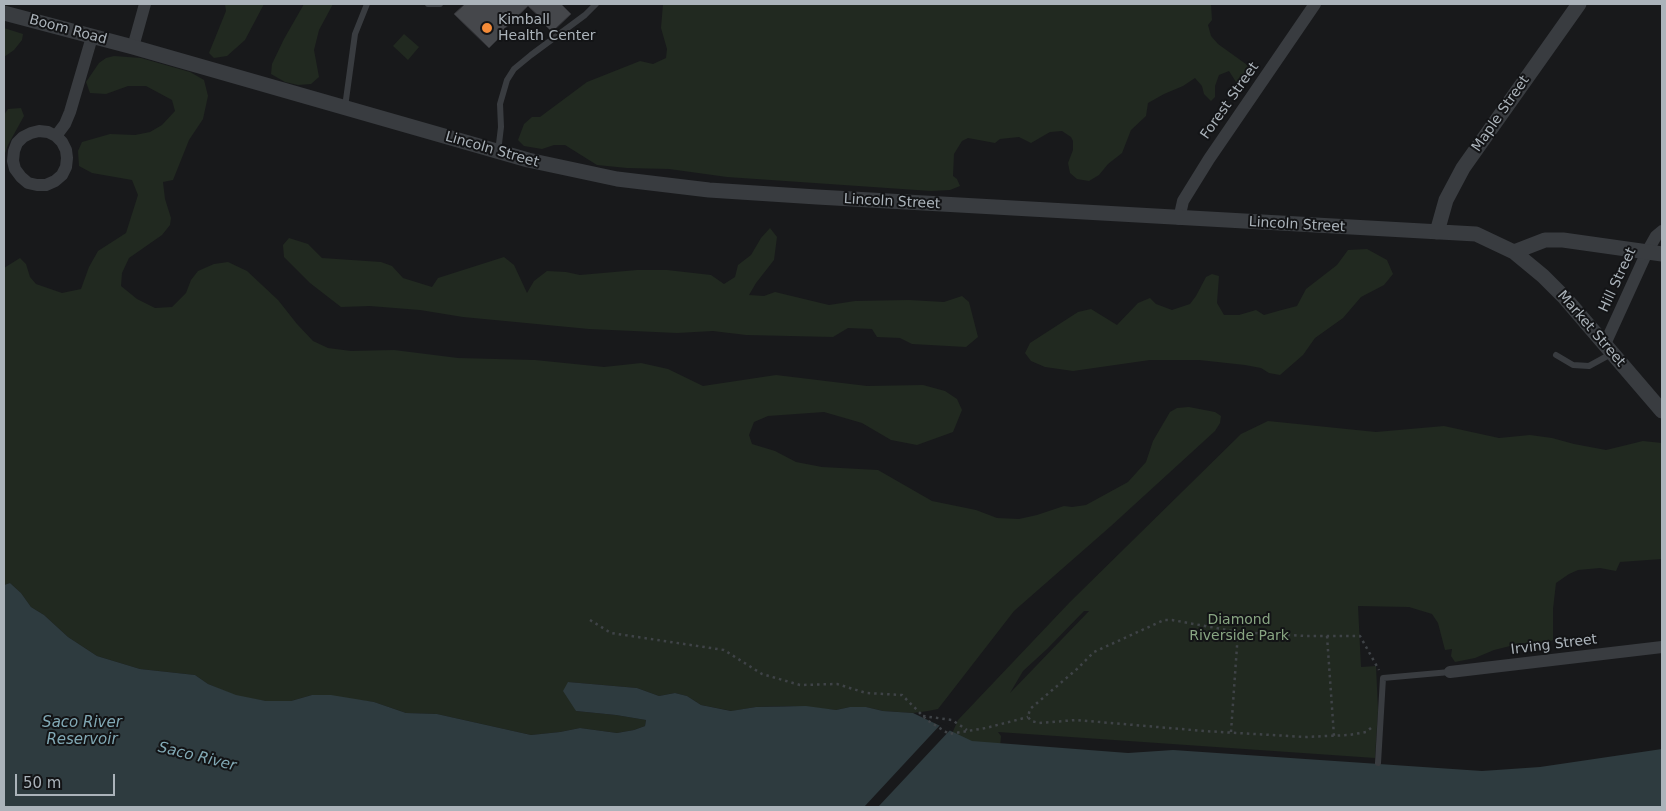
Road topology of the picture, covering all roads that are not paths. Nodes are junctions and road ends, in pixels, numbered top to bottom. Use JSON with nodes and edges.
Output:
{"nodes":[{"id":1,"x":145,"y":4,"type":"edge"},
{"id":2,"x":367,"y":4,"type":"edge"},
{"id":3,"x":428,"y":4,"type":"edge"},
{"id":4,"x":440,"y":4,"type":"edge"},
{"id":5,"x":596,"y":4,"type":"edge"},
{"id":6,"x":1315,"y":4,"type":"edge"},
{"id":7,"x":1579,"y":4,"type":"edge"},
{"id":8,"x":4,"y":13,"type":"edge"},
{"id":9,"x":92,"y":37,"type":"junction"},
{"id":10,"x":133,"y":47,"type":"junction"},
{"id":11,"x":345,"y":108,"type":"junction"},
{"id":12,"x":56,"y":136,"type":"junction"},
{"id":13,"x":498,"y":152,"type":"junction"},
{"id":14,"x":1179,"y":219,"type":"junction"},
{"id":15,"x":1662,"y":231,"type":"edge"},
{"id":16,"x":1437,"y":232,"type":"junction"},
{"id":17,"x":1514,"y":252,"type":"junction"},
{"id":18,"x":1655,"y":253,"type":"edge"},
{"id":19,"x":1609,"y":348,"type":"junction"},
{"id":20,"x":1556,"y":355,"type":"dead end"},
{"id":21,"x":1662,"y":411,"type":"edge"},
{"id":22,"x":1662,"y":647,"type":"edge"},
{"id":23,"x":1450,"y":672,"type":"joint"},
{"id":24,"x":1378,"y":764,"type":"dead end"}],
"edges":[{"from":1,"to":10,"type":"street"},
{"from":2,"to":11,"type":"lane"},
{"from":3,"to":4,"type":"lane"},
{"from":5,"to":13,"type":"lane"},
{"from":6,"to":14,"type":"street","name":"Forest Street"},
{"from":7,"to":16,"type":"street","name":"Maple Street"},
{"from":8,"to":9,"type":"street","name":"Boom Road"},
{"from":9,"to":10,"type":"street","name":"Boom Road"},
{"from":9,"to":12,"type":"street"},
{"from":10,"to":11,"type":"street","name":"Lincoln Street"},
{"from":11,"to":13,"type":"street","name":"Lincoln Street"},
{"from":12,"to":12,"type":"street"},
{"from":13,"to":14,"type":"street","name":"Lincoln Street"},
{"from":14,"to":16,"type":"street","name":"Lincoln Street"},
{"from":15,"to":18,"type":"street","name":"Hill Street"},
{"from":16,"to":17,"type":"street","name":"Lincoln Street"},
{"from":17,"to":18,"type":"street"},
{"from":17,"to":19,"type":"street","name":"Market Street"},
{"from":18,"to":19,"type":"street","name":"Hill Street"},
{"from":19,"to":20,"type":"lane"},
{"from":19,"to":21,"type":"street","name":"Market Street"},
{"from":22,"to":23,"type":"street","name":"Irving Street"},
{"from":23,"to":24,"type":"lane"}]}
